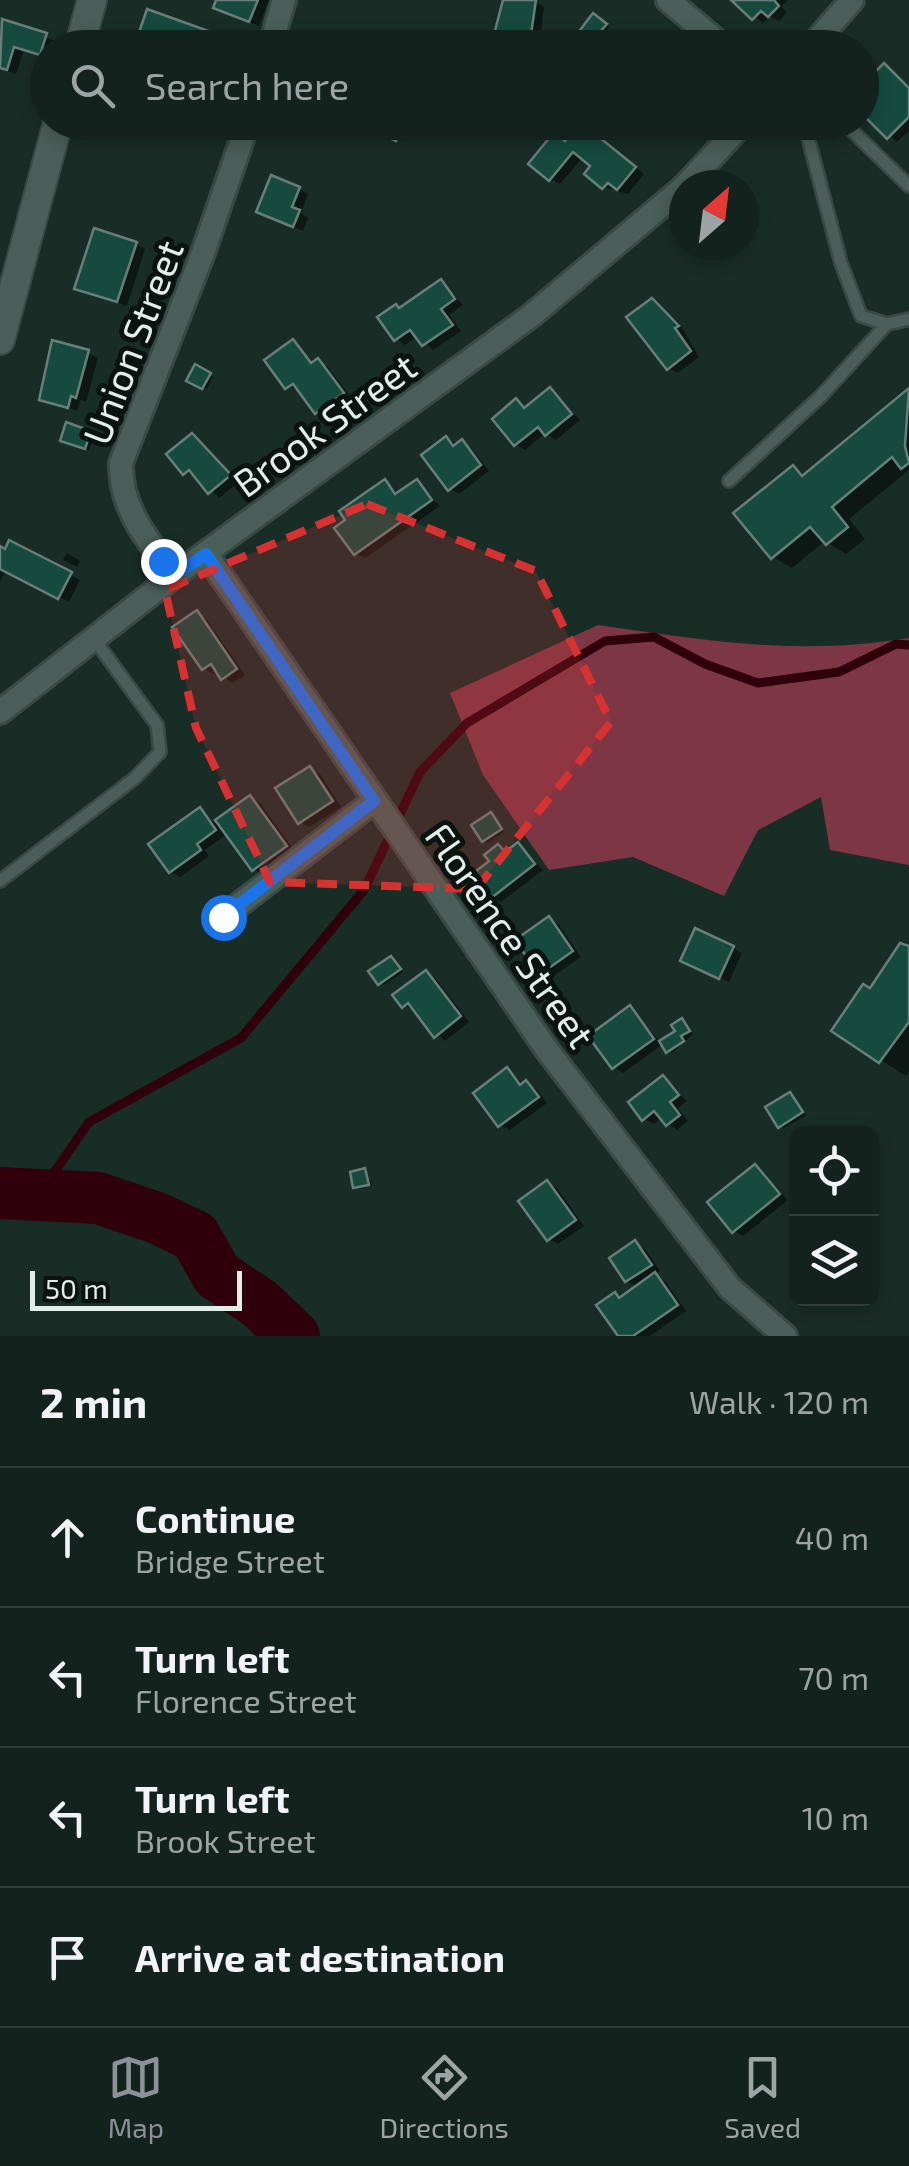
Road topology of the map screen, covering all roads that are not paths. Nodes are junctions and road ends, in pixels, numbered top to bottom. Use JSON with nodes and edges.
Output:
{"nodes":[{"id":1,"x":92,"y":0,"type":"edge"},
{"id":2,"x":284,"y":0,"type":"edge"},
{"id":3,"x":668,"y":0,"type":"edge"},
{"id":4,"x":852,"y":0,"type":"edge"},
{"id":5,"x":83,"y":30,"type":"edge"},
{"id":6,"x":275,"y":30,"type":"edge"},
{"id":7,"x":704,"y":30,"type":"edge"},
{"id":8,"x":826,"y":30,"type":"edge"},
{"id":9,"x":53,"y":140,"type":"edge"},
{"id":10,"x":242,"y":140,"type":"edge"},
{"id":11,"x":727,"y":140,"type":"edge"},
{"id":12,"x":809,"y":140,"type":"edge"},
{"id":13,"x":862,"y":140,"type":"edge"},
{"id":14,"x":700,"y":170,"type":"edge"},
{"id":15,"x":909,"y":186,"type":"edge"},
{"id":16,"x":669,"y":199,"type":"edge"},
{"id":17,"x":909,"y":319,"type":"edge"},
{"id":18,"x":887,"y":324,"type":"junction"},
{"id":19,"x":0,"y":340,"type":"edge"},
{"id":20,"x":729,"y":481,"type":"dead end"},
{"id":21,"x":206,"y":554,"type":"junction"},
{"id":22,"x":174,"y":576,"type":"junction"},
{"id":23,"x":94,"y":639,"type":"junction"},
{"id":24,"x":0,"y":712,"type":"edge"},
{"id":25,"x":379,"y":808,"type":"junction"},
{"id":26,"x":0,"y":881,"type":"edge"},
{"id":27,"x":223,"y":917,"type":"dead end"},
{"id":28,"x":785,"y":1336,"type":"edge"}],
"edges":[{"from":1,"to":5,"type":"street"},
{"from":2,"to":6,"type":"street"},
{"from":3,"to":7,"type":"street"},
{"from":4,"to":8,"type":"street"},
{"from":9,"to":19,"type":"street"},
{"from":10,"to":22,"type":"street","name":"Union Street"},
{"from":11,"to":14,"type":"street","name":"Brook Street"},
{"from":12,"to":18,"type":"lane"},
{"from":13,"to":15,"type":"lane"},
{"from":16,"to":21,"type":"street","name":"Brook Street"},
{"from":17,"to":18,"type":"lane"},
{"from":18,"to":20,"type":"lane"},
{"from":21,"to":22,"type":"street","name":"Brook Street"},
{"from":21,"to":25,"type":"street","name":"Florence Street"},
{"from":22,"to":23,"type":"street","name":"Brook Street"},
{"from":23,"to":24,"type":"street","name":"Brook Street"},
{"from":23,"to":26,"type":"lane"},
{"from":25,"to":27,"type":"street"},
{"from":25,"to":28,"type":"street","name":"Florence Street"}]}
